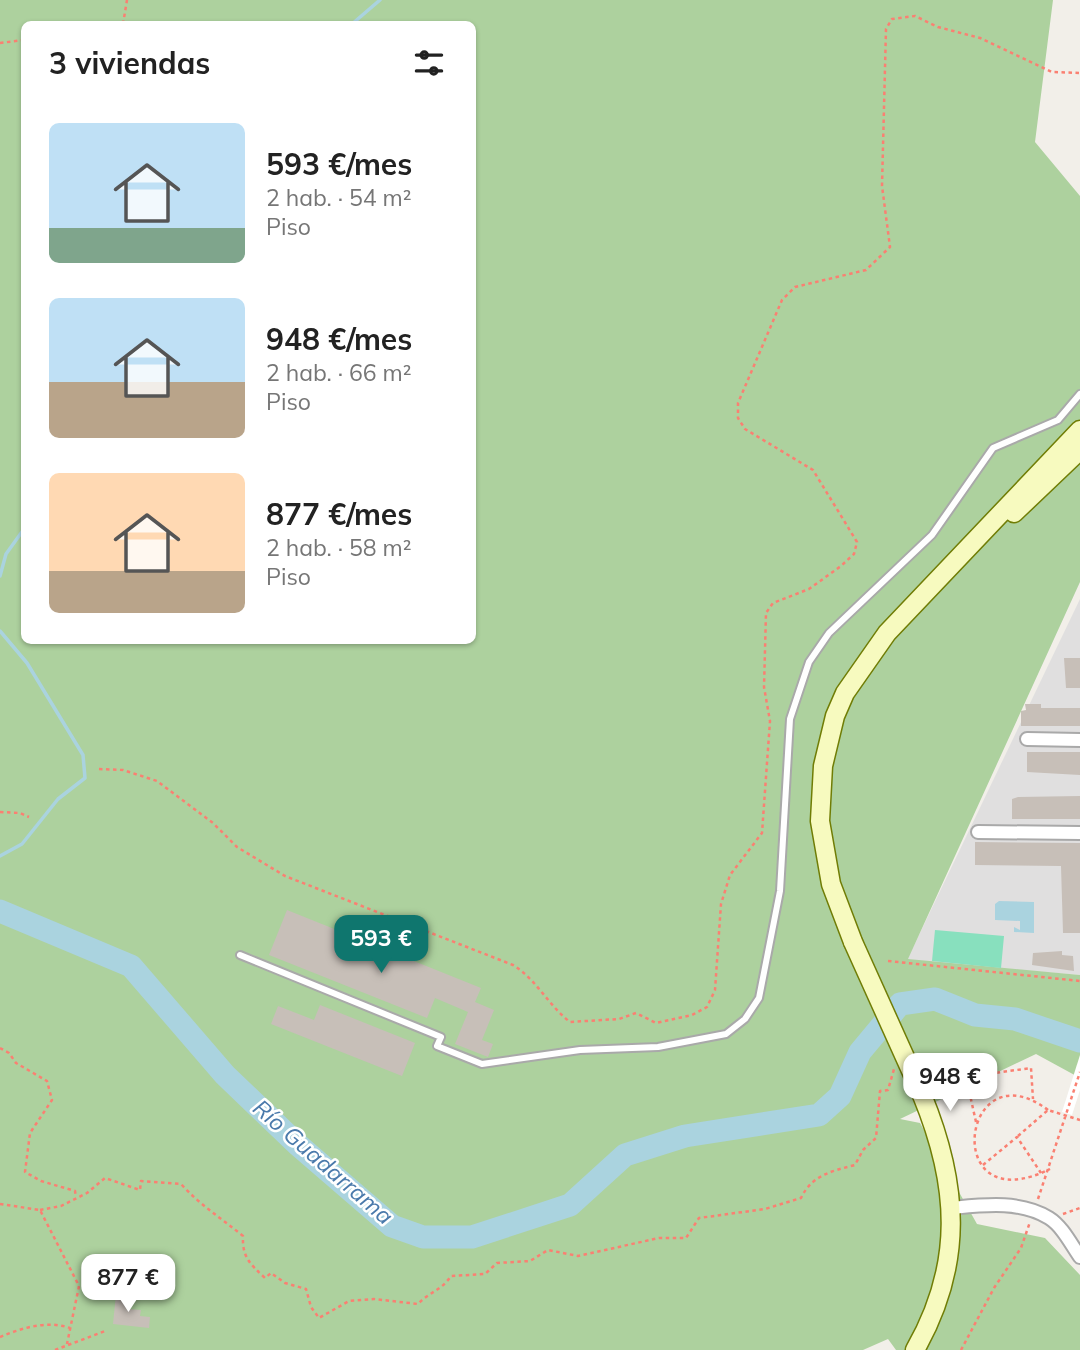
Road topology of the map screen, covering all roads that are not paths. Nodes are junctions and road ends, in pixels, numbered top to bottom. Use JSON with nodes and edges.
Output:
{"nodes":[{"id":1,"x":1080,"y":394,"type":"edge"},
{"id":2,"x":1080,"y":429,"type":"edge"},
{"id":3,"x":1076,"y":447,"type":"edge"},
{"id":4,"x":923,"y":595,"type":"junction"},
{"id":5,"x":1027,"y":739,"type":"dead end"},
{"id":6,"x":1080,"y":740,"type":"edge"},
{"id":7,"x":978,"y":832,"type":"dead end"},
{"id":8,"x":1080,"y":833,"type":"edge"},
{"id":9,"x":240,"y":955,"type":"dead end"},
{"id":10,"x":951,"y":1208,"type":"junction"},
{"id":11,"x":1080,"y":1257,"type":"edge"},
{"id":12,"x":915,"y":1350,"type":"edge"}],
"edges":[{"from":1,"to":9,"type":"lane"},
{"from":2,"to":3,"type":"main road"},
{"from":3,"to":4,"type":"main road"},
{"from":3,"to":4,"type":"main road"},
{"from":4,"to":10,"type":"main road","bridge":true},
{"from":5,"to":6,"type":"street"},
{"from":7,"to":8,"type":"street"},
{"from":10,"to":11,"type":"street"},
{"from":10,"to":12,"type":"main road"}]}
